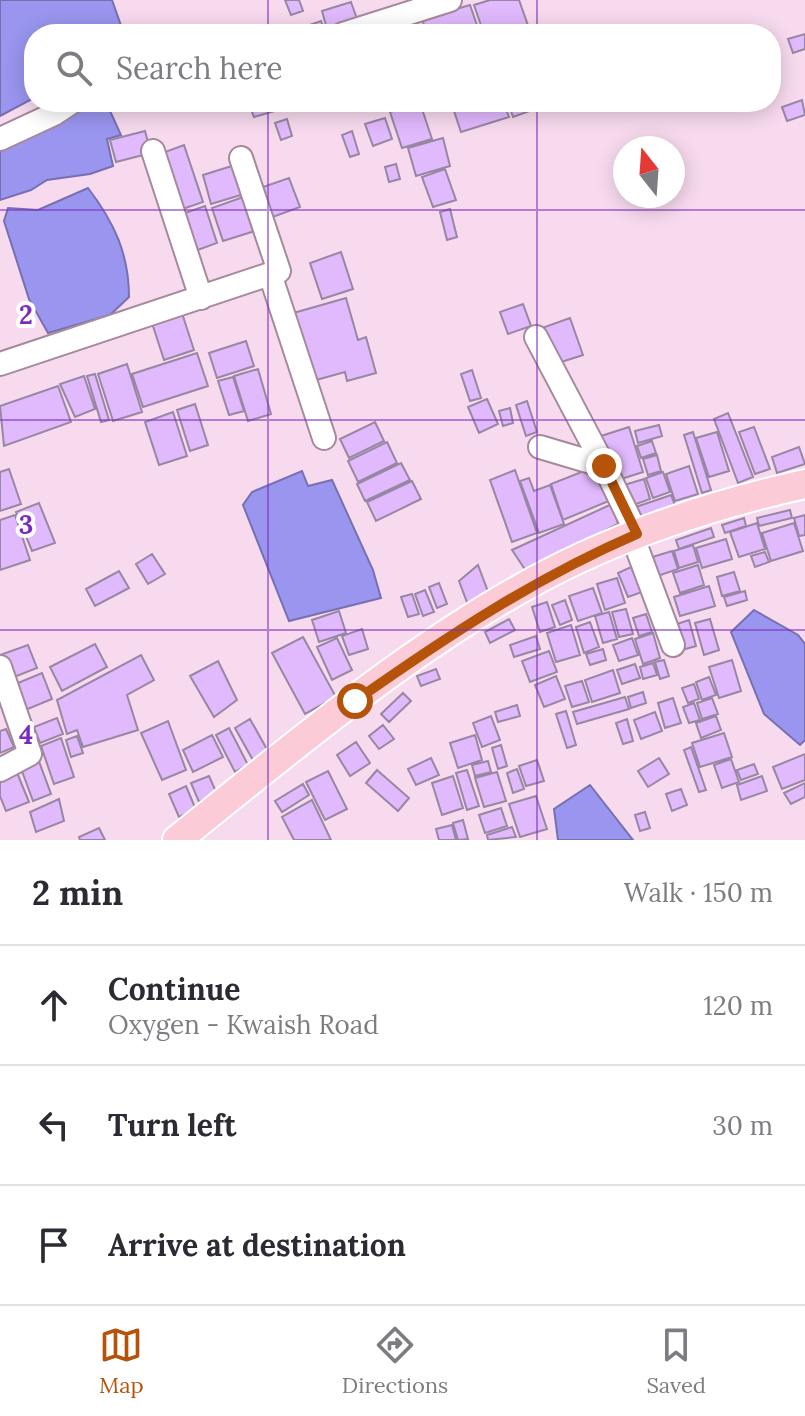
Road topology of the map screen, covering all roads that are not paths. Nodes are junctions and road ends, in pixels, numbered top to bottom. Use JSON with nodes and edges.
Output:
{"nodes":[{"id":1,"x":450,"y":0,"type":"edge"},
{"id":2,"x":408,"y":7,"type":"edge"},
{"id":3,"x":367,"y":24,"type":"edge"},
{"id":4,"x":57,"y":112,"type":"edge"},
{"id":5,"x":0,"y":139,"type":"edge"},
{"id":6,"x":153,"y":151,"type":"dead end"},
{"id":7,"x":241,"y":158,"type":"dead end"},
{"id":8,"x":270,"y":274,"type":"junction"},
{"id":9,"x":201,"y":298,"type":"junction"},
{"id":10,"x":536,"y":337,"type":"dead end"},
{"id":11,"x":0,"y":364,"type":"edge"},
{"id":12,"x":324,"y":438,"type":"dead end"},
{"id":13,"x":540,"y":447,"type":"dead end"},
{"id":14,"x":604,"y":466,"type":"junction"},
{"id":15,"x":805,"y":484,"type":"edge"},
{"id":16,"x":805,"y":500,"type":"edge"},
{"id":17,"x":638,"y":543,"type":"junction"},
{"id":18,"x":673,"y":645,"type":"dead end"},
{"id":19,"x":0,"y":667,"type":"edge"},
{"id":20,"x":0,"y":770,"type":"edge"},
{"id":21,"x":177,"y":840,"type":"edge"},
{"id":22,"x":206,"y":840,"type":"edge"}],
"edges":[{"from":1,"to":2,"type":"street"},
{"from":2,"to":3,"type":"street"},
{"from":4,"to":5,"type":"street"},
{"from":6,"to":9,"type":"street"},
{"from":7,"to":8,"type":"street"},
{"from":8,"to":9,"type":"street"},
{"from":8,"to":12,"type":"street"},
{"from":9,"to":11,"type":"street"},
{"from":10,"to":14,"type":"street"},
{"from":13,"to":14,"type":"street"},
{"from":14,"to":17,"type":"street"},
{"from":15,"to":17,"type":"main road"},
{"from":16,"to":17,"type":"main road"},
{"from":17,"to":18,"type":"street"},
{"from":17,"to":21,"type":"main road"},
{"from":17,"to":22,"type":"main road"},
{"from":19,"to":20,"type":"street"}]}
